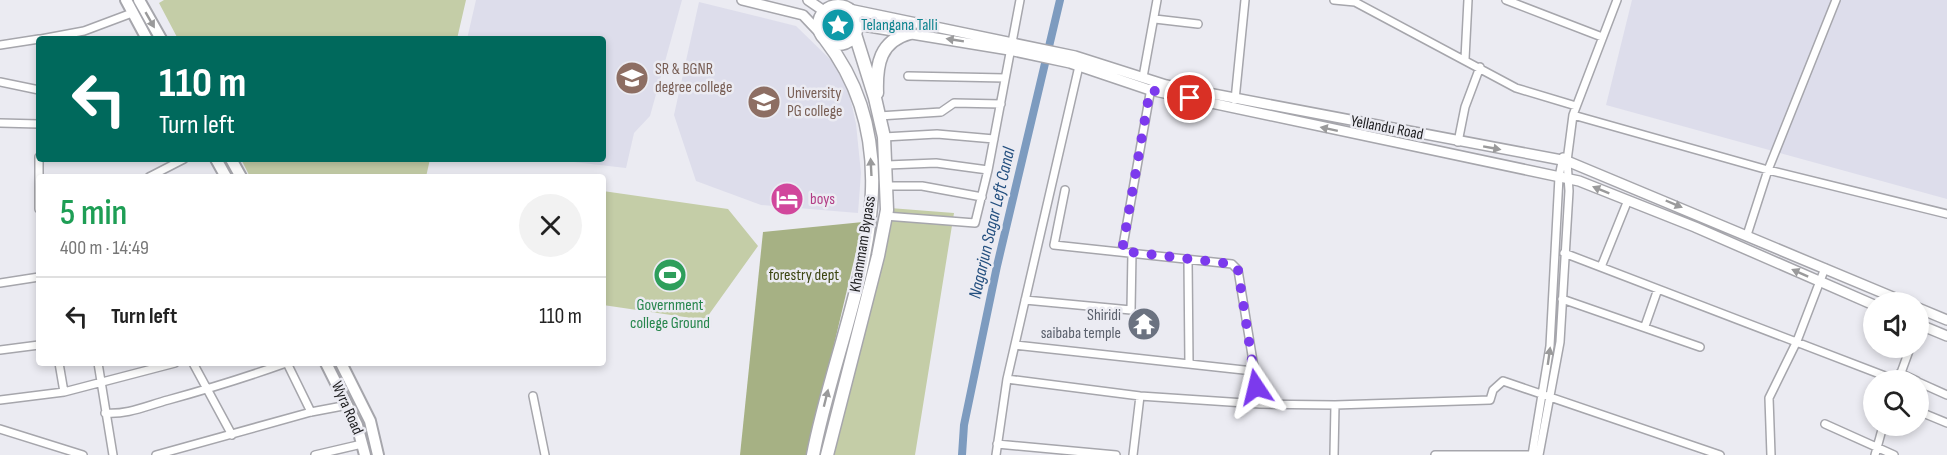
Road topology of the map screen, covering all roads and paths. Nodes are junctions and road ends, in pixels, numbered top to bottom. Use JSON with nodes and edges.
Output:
{"nodes":[{"id":1,"x":126,"y":0,"type":"edge"},
{"id":2,"x":139,"y":0,"type":"edge"},
{"id":3,"x":742,"y":0,"type":"edge"},
{"id":4,"x":808,"y":0,"type":"edge"},
{"id":5,"x":1020,"y":0,"type":"edge"},
{"id":6,"x":1157,"y":0,"type":"edge"},
{"id":7,"x":1245,"y":0,"type":"edge"},
{"id":8,"x":1334,"y":0,"type":"edge"},
{"id":9,"x":1467,"y":0,"type":"edge"},
{"id":10,"x":1506,"y":0,"type":"edge"},
{"id":11,"x":1617,"y":0,"type":"edge"},
{"id":12,"x":1836,"y":0,"type":"edge"},
{"id":13,"x":1355,"y":1,"type":"edge"},
{"id":14,"x":846,"y":6,"type":"edge"},
{"id":15,"x":824,"y":7,"type":"edge"},
{"id":16,"x":132,"y":13,"type":"junction"},
{"id":17,"x":1155,"y":19,"type":"junction"},
{"id":18,"x":1198,"y":24,"type":"dead end"},
{"id":19,"x":856,"y":29,"type":"junction"},
{"id":20,"x":910,"y":33,"type":"junction"},
{"id":21,"x":59,"y":36,"type":"edge"},
{"id":22,"x":145,"y":36,"type":"edge"},
{"id":23,"x":159,"y":36,"type":"edge"},
{"id":24,"x":823,"y":36,"type":"junction"},
{"id":25,"x":1602,"y":37,"type":"junction"},
{"id":26,"x":36,"y":40,"type":"edge"},
{"id":27,"x":0,"y":45,"type":"edge"},
{"id":28,"x":1010,"y":45,"type":"junction"},
{"id":29,"x":1464,"y":59,"type":"junction"},
{"id":30,"x":1075,"y":62,"type":"junction"},
{"id":31,"x":1479,"y":67,"type":"junction"},
{"id":32,"x":908,"y":76,"type":"dead end"},
{"id":33,"x":1005,"y":78,"type":"junction"},
{"id":34,"x":0,"y":81,"type":"edge"},
{"id":35,"x":1149,"y":83,"type":"junction"},
{"id":36,"x":36,"y":89,"type":"edge"},
{"id":37,"x":1235,"y":100,"type":"junction"},
{"id":38,"x":1001,"y":104,"type":"junction"},
{"id":39,"x":1576,"y":106,"type":"junction"},
{"id":40,"x":1573,"y":115,"type":"junction"},
{"id":41,"x":879,"y":116,"type":"junction"},
{"id":42,"x":0,"y":123,"type":"edge"},
{"id":43,"x":36,"y":124,"type":"edge"},
{"id":44,"x":884,"y":137,"type":"junction"},
{"id":45,"x":994,"y":139,"type":"junction"},
{"id":46,"x":1458,"y":142,"type":"junction"},
{"id":47,"x":1564,"y":160,"type":"junction"},
{"id":48,"x":178,"y":162,"type":"edge"},
{"id":49,"x":886,"y":165,"type":"junction"},
{"id":50,"x":988,"y":170,"type":"junction"},
{"id":51,"x":1768,"y":170,"type":"junction"},
{"id":52,"x":155,"y":174,"type":"edge"},
{"id":53,"x":1564,"y":178,"type":"junction"},
{"id":54,"x":887,"y":186,"type":"junction"},
{"id":55,"x":1065,"y":190,"type":"dead end"},
{"id":56,"x":982,"y":197,"type":"junction"},
{"id":57,"x":1628,"y":200,"type":"junction"},
{"id":58,"x":1947,"y":214,"type":"edge"},
{"id":59,"x":885,"y":216,"type":"junction"},
{"id":60,"x":1747,"y":235,"type":"junction"},
{"id":61,"x":1040,"y":244,"type":"junction"},
{"id":62,"x":1054,"y":245,"type":"junction"},
{"id":63,"x":1122,"y":251,"type":"junction"},
{"id":64,"x":1132,"y":252,"type":"junction"},
{"id":65,"x":1564,"y":253,"type":"junction"},
{"id":66,"x":1188,"y":260,"type":"junction"},
{"id":67,"x":1601,"y":267,"type":"junction"},
{"id":68,"x":1825,"y":268,"type":"junction"},
{"id":69,"x":36,"y":277,"type":"edge"},
{"id":70,"x":1819,"y":281,"type":"junction"},
{"id":71,"x":0,"y":283,"type":"edge"},
{"id":72,"x":1658,"y":290,"type":"junction"},
{"id":73,"x":1881,"y":292,"type":"edge"},
{"id":74,"x":1562,"y":299,"type":"junction"},
{"id":75,"x":1863,"y":299,"type":"edge"},
{"id":76,"x":1025,"y":300,"type":"junction"},
{"id":77,"x":1929,"y":312,"type":"edge"},
{"id":78,"x":1947,"y":320,"type":"edge"},
{"id":79,"x":1645,"y":327,"type":"junction"},
{"id":80,"x":1929,"y":328,"type":"edge"},
{"id":81,"x":1947,"y":336,"type":"edge"},
{"id":82,"x":1797,"y":341,"type":"junction"},
{"id":83,"x":36,"y":345,"type":"edge"},
{"id":84,"x":1016,"y":345,"type":"junction"},
{"id":85,"x":1700,"y":347,"type":"dead end"},
{"id":86,"x":0,"y":350,"type":"edge"},
{"id":87,"x":1189,"y":364,"type":"junction"},
{"id":88,"x":59,"y":366,"type":"edge"},
{"id":89,"x":98,"y":366,"type":"edge"},
{"id":90,"x":164,"y":366,"type":"edge"},
{"id":91,"x":195,"y":366,"type":"edge"},
{"id":92,"x":278,"y":366,"type":"edge"},
{"id":93,"x":288,"y":366,"type":"edge"},
{"id":94,"x":328,"y":366,"type":"edge"},
{"id":95,"x":342,"y":366,"type":"edge"},
{"id":96,"x":1877,"y":370,"type":"edge"},
{"id":97,"x":1253,"y":371,"type":"junction"},
{"id":98,"x":1007,"y":380,"type":"junction"},
{"id":99,"x":100,"y":383,"type":"junction"},
{"id":100,"x":1929,"y":386,"type":"edge"},
{"id":101,"x":210,"y":390,"type":"junction"},
{"id":102,"x":63,"y":392,"type":"junction"},
{"id":103,"x":1543,"y":393,"type":"junction"},
{"id":104,"x":1947,"y":395,"type":"edge"},
{"id":105,"x":533,"y":396,"type":"dead end"},
{"id":106,"x":1140,"y":396,"type":"junction"},
{"id":107,"x":1552,"y":396,"type":"junction"},
{"id":108,"x":0,"y":400,"type":"edge"},
{"id":109,"x":1260,"y":404,"type":"junction"},
{"id":110,"x":348,"y":405,"type":"junction"},
{"id":111,"x":1335,"y":405,"type":"junction"},
{"id":112,"x":311,"y":412,"type":"junction"},
{"id":113,"x":105,"y":413,"type":"junction"},
{"id":114,"x":1929,"y":416,"type":"edge"},
{"id":115,"x":1947,"y":423,"type":"edge"},
{"id":116,"x":1825,"y":424,"type":"dead end"},
{"id":117,"x":0,"y":429,"type":"edge"},
{"id":118,"x":373,"y":432,"type":"junction"},
{"id":119,"x":232,"y":435,"type":"junction"},
{"id":120,"x":1880,"y":436,"type":"edge"},
{"id":121,"x":997,"y":444,"type":"junction"},
{"id":122,"x":362,"y":445,"type":"edge"},
{"id":123,"x":1057,"y":452,"type":"edge"},
{"id":124,"x":1876,"y":452,"type":"edge"},
{"id":125,"x":1097,"y":454,"type":"edge"},
{"id":126,"x":83,"y":455,"type":"edge"},
{"id":127,"x":113,"y":455,"type":"edge"},
{"id":128,"x":156,"y":455,"type":"edge"},
{"id":129,"x":315,"y":455,"type":"edge"},
{"id":130,"x":378,"y":455,"type":"edge"},
{"id":131,"x":545,"y":455,"type":"edge"},
{"id":132,"x":813,"y":455,"type":"edge"},
{"id":133,"x":827,"y":455,"type":"edge"},
{"id":134,"x":996,"y":455,"type":"edge"},
{"id":135,"x":1116,"y":455,"type":"edge"},
{"id":136,"x":1133,"y":455,"type":"edge"},
{"id":137,"x":1334,"y":455,"type":"edge"},
{"id":138,"x":1434,"y":455,"type":"edge"},
{"id":139,"x":1532,"y":455,"type":"edge"},
{"id":140,"x":1539,"y":455,"type":"edge"},
{"id":141,"x":1720,"y":455,"type":"edge"},
{"id":142,"x":1772,"y":455,"type":"edge"},
{"id":143,"x":1894,"y":455,"type":"edge"}],
"edges":[{"from":1,"to":16,"type":"main road"},
{"from":2,"to":23,"type":"main road","one_way":true},
{"from":3,"to":24,"type":"main road"},
{"from":4,"to":15,"type":"main road"},
{"from":5,"to":28,"type":"street"},
{"from":6,"to":17,"type":"street"},
{"from":7,"to":37,"type":"street"},
{"from":8,"to":13,"type":"street"},
{"from":9,"to":29,"type":"street"},
{"from":10,"to":25,"type":"street"},
{"from":11,"to":25,"type":"street"},
{"from":12,"to":51,"type":"street"},
{"from":13,"to":29,"type":"street"},
{"from":14,"to":15,"type":"highway"},
{"from":14,"to":19,"type":"highway"},
{"from":14,"to":28,"type":"main road","name":"Yellandu Road"},
{"from":15,"to":24,"type":"highway"},
{"from":16,"to":21,"type":"street"},
{"from":16,"to":22,"type":"main road"},
{"from":17,"to":18,"type":"street"},
{"from":17,"to":35,"type":"street"},
{"from":19,"to":20,"type":"main road","name":"Yellandu Road"},
{"from":19,"to":24,"type":"highway"},
{"from":19,"to":41,"type":"highway","name":"Khammam Bypass"},
{"from":28,"to":20,"type":"main road","name":"Yellandu Road","one_way":true},
{"from":20,"to":41,"type":"highway"},
{"from":132,"to":24,"type":"highway","name":"Khammam Bypass","one_way":true},
{"from":25,"to":39,"type":"street"},
{"from":26,"to":27,"type":"street"},
{"from":28,"to":30,"type":"main road","name":"Yellandu Road"},
{"from":28,"to":33,"type":"street"},
{"from":29,"to":31,"type":"street"},
{"from":30,"to":35,"type":"main road","name":"Yellandu Road"},
{"from":30,"to":35,"type":"main road","name":"Yellandu Road"},
{"from":30,"to":61,"type":"street"},
{"from":31,"to":39,"type":"street"},
{"from":31,"to":46,"type":"street"},
{"from":32,"to":33,"type":"street"},
{"from":33,"to":38,"type":"street"},
{"from":34,"to":36,"type":"street"},
{"from":35,"to":37,"type":"main road","name":"Yellandu Road"},
{"from":53,"to":35,"type":"main road","name":"Yellandu Road","one_way":true},
{"from":35,"to":63,"type":"street"},
{"from":37,"to":46,"type":"main road","name":"Yellandu Road"},
{"from":38,"to":41,"type":"street"},
{"from":38,"to":45,"type":"street"},
{"from":39,"to":40,"type":"street"},
{"from":40,"to":47,"type":"street"},
{"from":40,"to":51,"type":"street"},
{"from":41,"to":44,"type":"highway","name":"Khammam Bypass"},
{"from":42,"to":43,"type":"street"},
{"from":44,"to":45,"type":"street"},
{"from":44,"to":49,"type":"highway","name":"Khammam Bypass"},
{"from":45,"to":50,"type":"street"},
{"from":46,"to":47,"type":"main road","name":"Yellandu Road","one_way":true},
{"from":47,"to":53,"type":"street"},
{"from":47,"to":60,"type":"main road","name":"Yellandu Road","one_way":true},
{"from":48,"to":52,"type":"street"},
{"from":49,"to":50,"type":"street"},
{"from":49,"to":54,"type":"highway","name":"Khammam Bypass"},
{"from":50,"to":56,"type":"street"},
{"from":51,"to":58,"type":"street"},
{"from":51,"to":60,"type":"street"},
{"from":57,"to":53,"type":"main road","name":"Yellandu Road","one_way":true},
{"from":53,"to":65,"type":"street"},
{"from":103,"to":53,"type":"street","one_way":true},
{"from":54,"to":56,"type":"street"},
{"from":54,"to":59,"type":"highway","name":"Khammam Bypass"},
{"from":55,"to":62,"type":"street"},
{"from":56,"to":59,"type":"street"},
{"from":57,"to":67,"type":"street"},
{"from":70,"to":57,"type":"main road","name":"Yellandu Road","one_way":true},
{"from":59,"to":133,"type":"highway","name":"Khammam Bypass"},
{"from":60,"to":68,"type":"main road","name":"Yellandu Road"},
{"from":61,"to":62,"type":"street"},
{"from":61,"to":76,"type":"street"},
{"from":62,"to":63,"type":"street"},
{"from":63,"to":64,"type":"street"},
{"from":64,"to":66,"type":"street"},
{"from":64,"to":76,"type":"street"},
{"from":65,"to":67,"type":"street"},
{"from":65,"to":74,"type":"street"},
{"from":66,"to":87,"type":"street"},
{"from":66,"to":97,"type":"street"},
{"from":67,"to":72,"type":"street"},
{"from":68,"to":70,"type":"street"},
{"from":68,"to":73,"type":"main road","name":"Yellandu Road"},
{"from":69,"to":71,"type":"street"},
{"from":70,"to":75,"type":"main road","name":"Yellandu Road"},
{"from":70,"to":82,"type":"street"},
{"from":72,"to":79,"type":"street"},
{"from":72,"to":82,"type":"street"},
{"from":74,"to":79,"type":"street"},
{"from":74,"to":107,"type":"street"},
{"from":76,"to":84,"type":"street"},
{"from":77,"to":78,"type":"main road"},
{"from":79,"to":85,"type":"street"},
{"from":80,"to":81,"type":"main road"},
{"from":82,"to":96,"type":"street"},
{"from":82,"to":142,"type":"street"},
{"from":83,"to":86,"type":"street"},
{"from":84,"to":87,"type":"street"},
{"from":84,"to":98,"type":"street"},
{"from":87,"to":97,"type":"street"},
{"from":88,"to":102,"type":"street"},
{"from":89,"to":99,"type":"street"},
{"from":90,"to":99,"type":"street"},
{"from":91,"to":101,"type":"street"},
{"from":92,"to":101,"type":"street"},
{"from":93,"to":112,"type":"street"},
{"from":94,"to":110,"type":"main road","name":"Wyra Road"},
{"from":95,"to":118,"type":"main road","name":"Wyra Road"},
{"from":97,"to":109,"type":"street"},
{"from":98,"to":106,"type":"street"},
{"from":98,"to":121,"type":"street"},
{"from":99,"to":102,"type":"street"},
{"from":99,"to":113,"type":"street"},
{"from":100,"to":104,"type":"street"},
{"from":101,"to":113,"type":"street"},
{"from":101,"to":119,"type":"street"},
{"from":102,"to":108,"type":"street"},
{"from":103,"to":107,"type":"street"},
{"from":103,"to":111,"type":"street"},
{"from":103,"to":139,"type":"street"},
{"from":105,"to":131,"type":"street"},
{"from":106,"to":109,"type":"street"},
{"from":106,"to":136,"type":"street"},
{"from":107,"to":140,"type":"street"},
{"from":107,"to":141,"type":"street"},
{"from":109,"to":111,"type":"street"},
{"from":110,"to":112,"type":"street"},
{"from":110,"to":122,"type":"main road","name":"Wyra Road"},
{"from":111,"to":137,"type":"street"},
{"from":112,"to":119,"type":"street"},
{"from":113,"to":127,"type":"street"},
{"from":114,"to":115,"type":"street"},
{"from":116,"to":124,"type":"street"},
{"from":117,"to":126,"type":"street"},
{"from":118,"to":122,"type":"main road"},
{"from":118,"to":130,"type":"main road","name":"Wyra Road"},
{"from":119,"to":128,"type":"street"},
{"from":120,"to":124,"type":"street"},
{"from":121,"to":123,"type":"street"},
{"from":121,"to":134,"type":"street"},
{"from":122,"to":129,"type":"street"},
{"from":123,"to":125,"type":"street"},
{"from":124,"to":143,"type":"street"},
{"from":125,"to":135,"type":"street"},
{"from":138,"to":139,"type":"street"}]}
